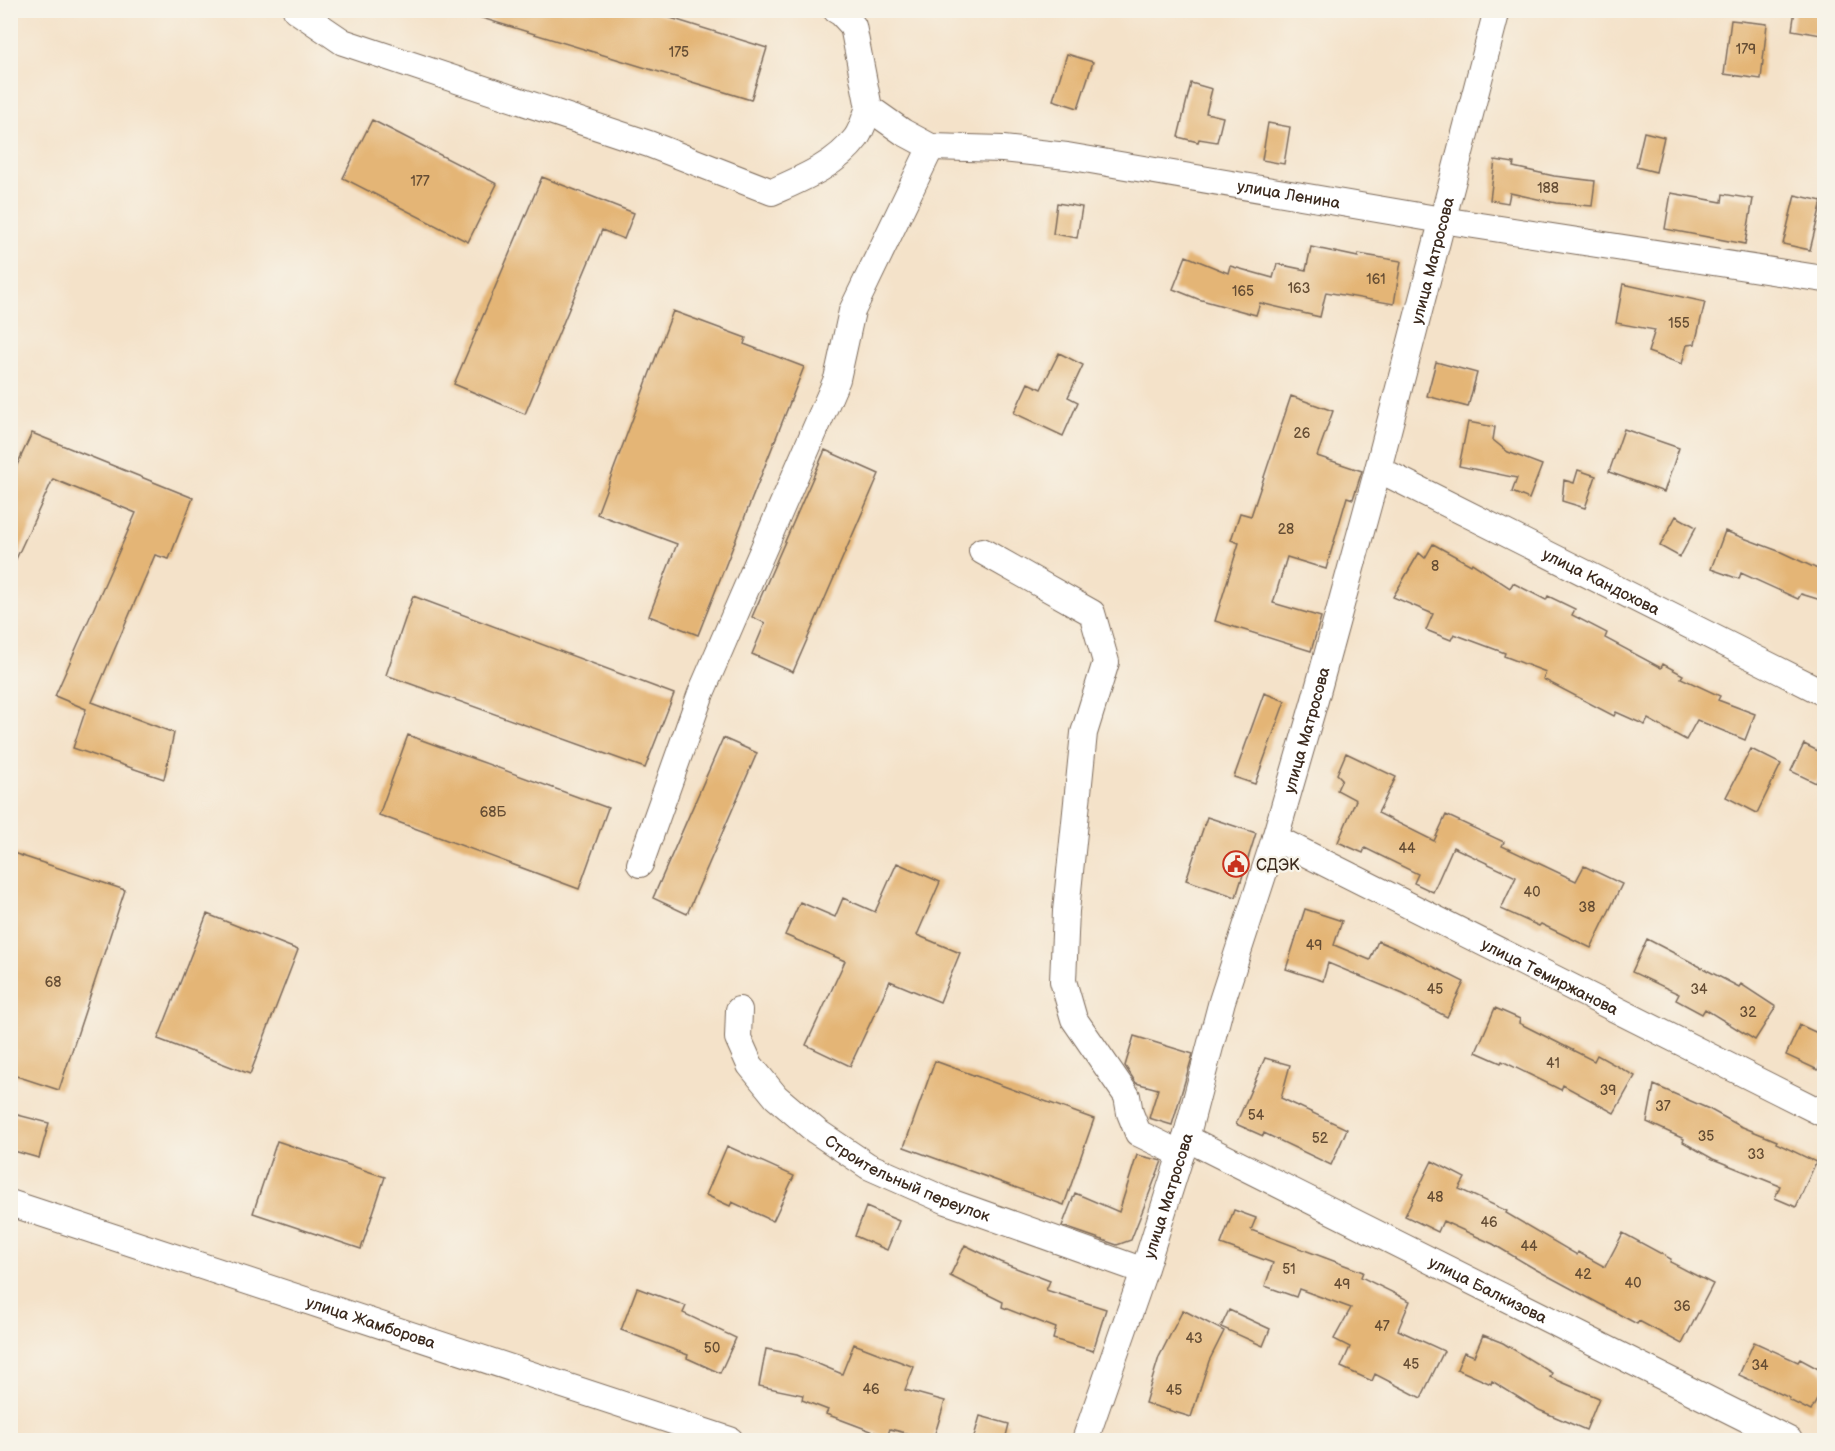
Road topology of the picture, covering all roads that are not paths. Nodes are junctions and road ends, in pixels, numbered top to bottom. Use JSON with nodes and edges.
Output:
{"nodes":[{"id":1,"x":296,"y":10,"type":"edge"},
{"id":2,"x":836,"y":10,"type":"edge"},
{"id":3,"x":1497,"y":10,"type":"edge"},
{"id":4,"x":869,"y":108,"type":"junction"},
{"id":5,"x":931,"y":147,"type":"junction"},
{"id":6,"x":1442,"y":220,"type":"junction"},
{"id":7,"x":1824,"y":279,"type":"edge"},
{"id":8,"x":1378,"y":470,"type":"junction"},
{"id":9,"x":982,"y":550,"type":"dead end"},
{"id":10,"x":1824,"y":693,"type":"edge"},
{"id":11,"x":1275,"y":838,"type":"junction"},
{"id":12,"x":640,"y":864,"type":"dead end"},
{"id":13,"x":739,"y":1010,"type":"dead end"},
{"id":14,"x":1824,"y":1114,"type":"edge"},
{"id":15,"x":1183,"y":1146,"type":"junction"},
{"id":16,"x":10,"y":1203,"type":"edge"},
{"id":17,"x":1144,"y":1272,"type":"junction"},
{"id":18,"x":729,"y":1440,"type":"edge"},
{"id":19,"x":1085,"y":1440,"type":"edge"},
{"id":20,"x":1789,"y":1440,"type":"edge"}],
"edges":[{"from":1,"to":4,"type":"street"},
{"from":2,"to":4,"type":"street"},
{"from":3,"to":6,"type":"street","name":"улица Матросова"},
{"from":4,"to":5,"type":"street","name":"улица Ленина"},
{"from":5,"to":6,"type":"street","name":"улица Ленина"},
{"from":5,"to":12,"type":"street"},
{"from":6,"to":7,"type":"street","name":"улица Ленина"},
{"from":6,"to":8,"type":"street","name":"улица Матросова"},
{"from":8,"to":10,"type":"street","name":"улица Кандохова"},
{"from":8,"to":11,"type":"street","name":"улица Матросова"},
{"from":9,"to":15,"type":"street","name":"улица Балкизова"},
{"from":11,"to":14,"type":"street","name":"улица Темиржанова"},
{"from":11,"to":15,"type":"street","name":"улица Матросова"},
{"from":13,"to":17,"type":"street","name":"Строительный переулок"},
{"from":15,"to":17,"type":"street","name":"улица Матросова"},
{"from":15,"to":20,"type":"street","name":"улица Балкизова"},
{"from":16,"to":18,"type":"street","name":"улица Жамборова"},
{"from":17,"to":19,"type":"street","name":"улица Матросова"}]}
